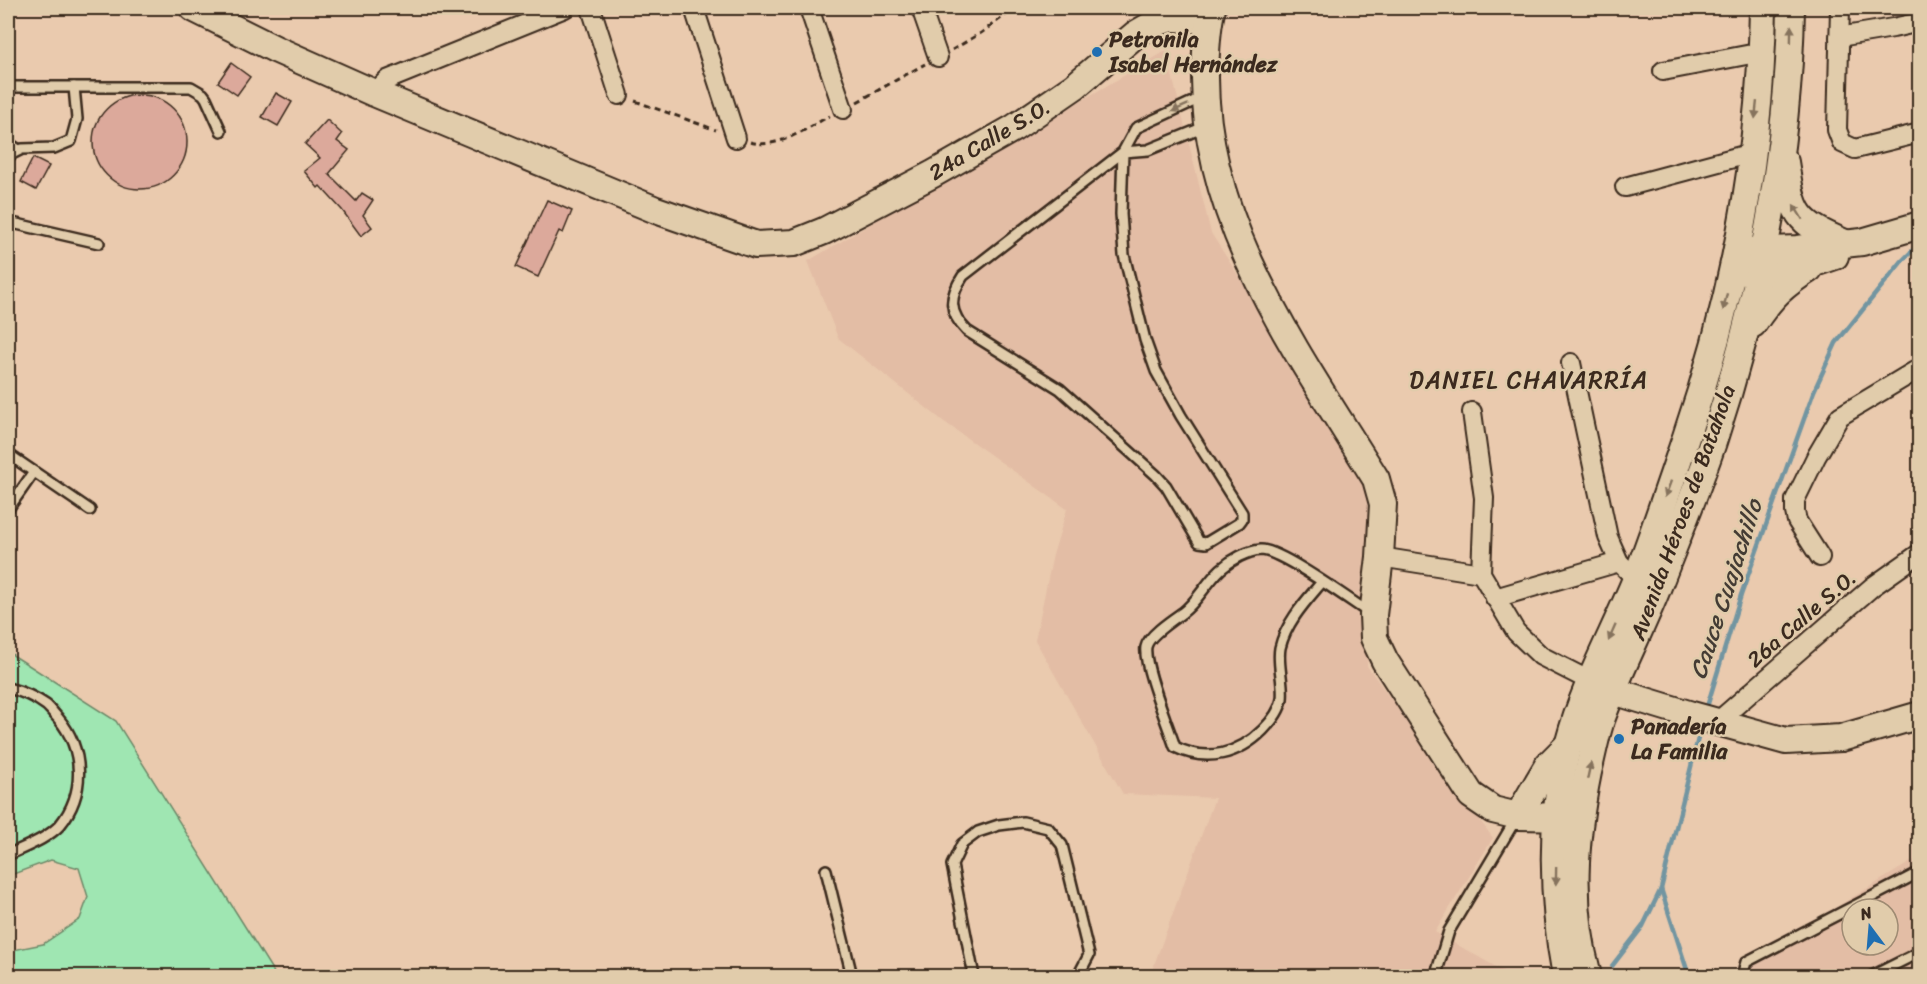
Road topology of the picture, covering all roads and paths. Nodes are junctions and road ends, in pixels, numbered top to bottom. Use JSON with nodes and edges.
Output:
{"nodes":[{"id":1,"x":194,"y":8,"type":"edge"},
{"id":2,"x":565,"y":8,"type":"edge"},
{"id":3,"x":591,"y":8,"type":"edge"},
{"id":4,"x":694,"y":8,"type":"edge"},
{"id":5,"x":809,"y":8,"type":"edge"},
{"id":6,"x":921,"y":8,"type":"edge"},
{"id":7,"x":1763,"y":8,"type":"edge"},
{"id":8,"x":1791,"y":8,"type":"edge"},
{"id":9,"x":1840,"y":8,"type":"edge"},
{"id":10,"x":1173,"y":13,"type":"edge"},
{"id":11,"x":1211,"y":14,"type":"edge"},
{"id":12,"x":1920,"y":22,"type":"edge"},
{"id":13,"x":1839,"y":37,"type":"junction"},
{"id":14,"x":1762,"y":52,"type":"junction"},
{"id":15,"x":938,"y":57,"type":"dead end"},
{"id":16,"x":1664,"y":71,"type":"dead end"},
{"id":17,"x":8,"y":87,"type":"edge"},
{"id":18,"x":74,"y":87,"type":"junction"},
{"id":19,"x":374,"y":93,"type":"junction"},
{"id":20,"x":619,"y":95,"type":"dead end"},
{"id":21,"x":1205,"y":96,"type":"junction"},
{"id":22,"x":843,"y":109,"type":"dead end"},
{"id":23,"x":1208,"y":125,"type":"junction"},
{"id":24,"x":221,"y":131,"type":"dead end"},
{"id":25,"x":1920,"y":133,"type":"edge"},
{"id":26,"x":1781,"y":134,"type":"junction"},
{"id":27,"x":736,"y":138,"type":"dead end"},
{"id":28,"x":8,"y":143,"type":"edge"},
{"id":29,"x":19,"y":150,"type":"junction"},
{"id":30,"x":1124,"y":152,"type":"junction"},
{"id":31,"x":1752,"y":153,"type":"junction"},
{"id":32,"x":8,"y":156,"type":"edge"},
{"id":33,"x":1625,"y":187,"type":"dead end"},
{"id":34,"x":8,"y":222,"type":"edge"},
{"id":35,"x":1918,"y":225,"type":"edge"},
{"id":36,"x":1854,"y":242,"type":"junction"},
{"id":37,"x":99,"y":243,"type":"dead end"},
{"id":38,"x":1734,"y":261,"type":"junction"},
{"id":39,"x":1761,"y":261,"type":"junction"},
{"id":40,"x":1821,"y":261,"type":"junction"},
{"id":41,"x":1743,"y":339,"type":"junction"},
{"id":42,"x":1571,"y":363,"type":"dead end"},
{"id":43,"x":1920,"y":368,"type":"edge"},
{"id":44,"x":1472,"y":412,"type":"dead end"},
{"id":45,"x":8,"y":454,"type":"edge"},
{"id":46,"x":34,"y":472,"type":"junction"},
{"id":47,"x":8,"y":509,"type":"edge"},
{"id":48,"x":90,"y":510,"type":"dead end"},
{"id":49,"x":1920,"y":553,"type":"edge"},
{"id":50,"x":1380,"y":557,"type":"junction"},
{"id":51,"x":1820,"y":557,"type":"dead end"},
{"id":52,"x":1627,"y":571,"type":"junction"},
{"id":53,"x":1481,"y":573,"type":"junction"},
{"id":54,"x":1322,"y":582,"type":"junction"},
{"id":55,"x":1495,"y":598,"type":"junction"},
{"id":56,"x":1373,"y":615,"type":"junction"},
{"id":57,"x":1602,"y":686,"type":"junction"},
{"id":58,"x":8,"y":688,"type":"edge"},
{"id":59,"x":1920,"y":715,"type":"edge"},
{"id":60,"x":1707,"y":719,"type":"junction"},
{"id":61,"x":1568,"y":745,"type":"junction"},
{"id":62,"x":1518,"y":816,"type":"junction"},
{"id":63,"x":1568,"y":817,"type":"junction"},
{"id":64,"x":8,"y":855,"type":"edge"},
{"id":65,"x":826,"y":870,"type":"dead end"},
{"id":66,"x":1920,"y":872,"type":"edge"},
{"id":67,"x":1920,"y":952,"type":"edge"},
{"id":68,"x":1580,"y":975,"type":"edge"},
{"id":69,"x":852,"y":976,"type":"edge"},
{"id":70,"x":974,"y":976,"type":"edge"},
{"id":71,"x":1078,"y":976,"type":"edge"},
{"id":72,"x":1433,"y":976,"type":"edge"},
{"id":73,"x":1746,"y":976,"type":"edge"},
{"id":74,"x":1872,"y":976,"type":"edge"}],
"edges":[{"from":1,"to":19,"type":"street","name":"24a Calle S.O."},
{"from":2,"to":19,"type":"street"},
{"from":3,"to":20,"type":"street"},
{"from":4,"to":27,"type":"street"},
{"from":5,"to":22,"type":"street"},
{"from":6,"to":15,"type":"street"},
{"from":7,"to":14,"type":"street","name":"Avenida Héroes de Batahola"},
{"from":26,"to":8,"type":"street","name":"Avenida Héroes de Batahola","one_way":true},
{"from":9,"to":13,"type":"street"},
{"from":10,"to":11,"type":"street"},
{"from":10,"to":19,"type":"street","name":"24a Calle S.O."},
{"from":11,"to":21,"type":"street"},
{"from":12,"to":13,"type":"street"},
{"from":13,"to":25,"type":"street"},
{"from":14,"to":16,"type":"street"},
{"from":14,"to":31,"type":"street","name":"Avenida Héroes de Batahola","one_way":true},
{"from":17,"to":18,"type":"lane"},
{"from":18,"to":24,"type":"lane"},
{"from":18,"to":29,"type":"lane"},
{"from":21,"to":23,"type":"street"},
{"from":21,"to":30,"type":"lane","one_way":true},
{"from":23,"to":30,"type":"lane"},
{"from":23,"to":50,"type":"street"},
{"from":36,"to":26,"type":"street","one_way":true},
{"from":26,"to":39,"type":"street","name":"Avenida Héroes de Batahola"},
{"from":28,"to":29,"type":"lane"},
{"from":29,"to":32,"type":"lane"},
{"from":30,"to":30,"type":"lane"},
{"from":31,"to":33,"type":"street"},
{"from":31,"to":38,"type":"street","name":"Avenida Héroes de Batahola"},
{"from":34,"to":37,"type":"lane"},
{"from":35,"to":36,"type":"street"},
{"from":36,"to":39,"type":"street"},
{"from":36,"to":40,"type":"street"},
{"from":38,"to":39,"type":"street"},
{"from":38,"to":52,"type":"street","name":"Avenida Héroes de Batahola","one_way":true},
{"from":39,"to":40,"type":"street"},
{"from":39,"to":41,"type":"street","name":"Avenida Héroes de Batahola"},
{"from":40,"to":41,"type":"street"},
{"from":41,"to":57,"type":"street","name":"Avenida Héroes de Batahola"},
{"from":42,"to":52,"type":"street"},
{"from":43,"to":51,"type":"street"},
{"from":44,"to":53,"type":"street"},
{"from":45,"to":46,"type":"lane"},
{"from":46,"to":47,"type":"lane"},
{"from":46,"to":48,"type":"lane"},
{"from":49,"to":60,"type":"street","name":"26a Calle S.O."},
{"from":50,"to":53,"type":"street"},
{"from":50,"to":56,"type":"street"},
{"from":52,"to":55,"type":"street"},
{"from":52,"to":57,"type":"street","name":"Avenida Héroes de Batahola","one_way":true},
{"from":53,"to":55,"type":"street"},
{"from":54,"to":54,"type":"lane"},
{"from":54,"to":56,"type":"lane"},
{"from":55,"to":57,"type":"street"},
{"from":56,"to":62,"type":"street"},
{"from":57,"to":60,"type":"street"},
{"from":57,"to":61,"type":"street","name":"Avenida Héroes de Batahola"},
{"from":63,"to":57,"type":"street","name":"Avenida Héroes de Batahola","one_way":true},
{"from":58,"to":64,"type":"lane"},
{"from":59,"to":60,"type":"street"},
{"from":61,"to":62,"type":"street"},
{"from":61,"to":63,"type":"street","name":"Avenida Héroes de Batahola"},
{"from":62,"to":63,"type":"street"},
{"from":62,"to":72,"type":"lane"},
{"from":63,"to":68,"type":"street","name":"Avenida Héroes de Batahola"},
{"from":65,"to":69,"type":"lane"},
{"from":66,"to":73,"type":"lane"},
{"from":67,"to":74,"type":"lane"},
{"from":70,"to":71,"type":"lane"}]}
